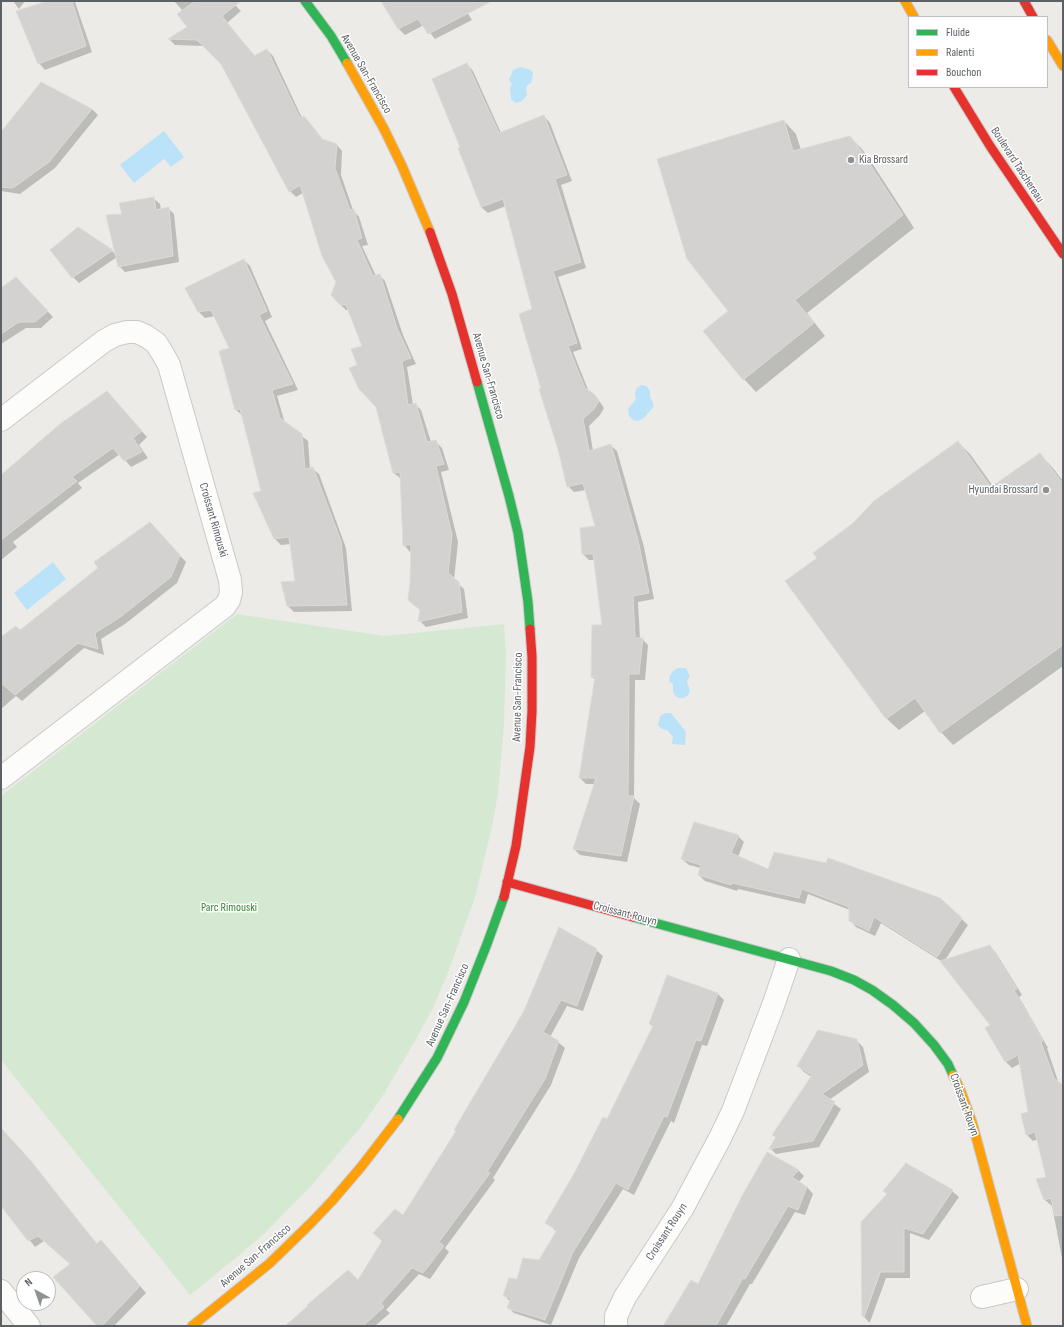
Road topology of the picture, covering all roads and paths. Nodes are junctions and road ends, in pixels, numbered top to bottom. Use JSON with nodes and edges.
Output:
{"nodes":[{"id":1,"x":305,"y":1,"type":"edge"},
{"id":2,"x":905,"y":1,"type":"edge"},
{"id":3,"x":1024,"y":1,"type":"edge"},
{"id":4,"x":913,"y":16,"type":"edge"},
{"id":5,"x":1032,"y":16,"type":"edge"},
{"id":6,"x":1048,"y":42,"type":"edge"},
{"id":7,"x":1063,"y":66,"type":"edge"},
{"id":8,"x":955,"y":88,"type":"edge"},
{"id":9,"x":1063,"y":254,"type":"edge"},
{"id":10,"x":1,"y":420,"type":"edge"},
{"id":11,"x":1,"y":778,"type":"edge"},
{"id":12,"x":507,"y":882,"type":"junction"},
{"id":13,"x":789,"y":959,"type":"junction"},
{"id":14,"x":1017,"y":1289,"type":"junction"},
{"id":15,"x":1,"y":1291,"type":"edge"},
{"id":16,"x":982,"y":1297,"type":"dead end"},
{"id":17,"x":29,"y":1326,"type":"edge"},
{"id":18,"x":192,"y":1326,"type":"edge"},
{"id":19,"x":616,"y":1326,"type":"edge"},
{"id":20,"x":1027,"y":1326,"type":"edge"}],
"edges":[{"from":1,"to":12,"type":"street","name":"Avenue San-Francisco"},
{"from":2,"to":4,"type":"street"},
{"from":3,"to":5,"type":"street"},
{"from":6,"to":7,"type":"street"},
{"from":8,"to":9,"type":"street","name":"Boulevard Taschereau"},
{"from":10,"to":11,"type":"street","name":"Croissant Rimouski"},
{"from":12,"to":13,"type":"street","name":"Croissant Rouyn"},
{"from":12,"to":18,"type":"street","name":"Avenue San-Francisco"},
{"from":13,"to":14,"type":"street","name":"Croissant Rouyn"},
{"from":13,"to":19,"type":"street","name":"Croissant Rouyn"},
{"from":14,"to":16,"type":"street"},
{"from":14,"to":20,"type":"street","name":"Croissant Rouyn"},
{"from":15,"to":17,"type":"street"}]}
